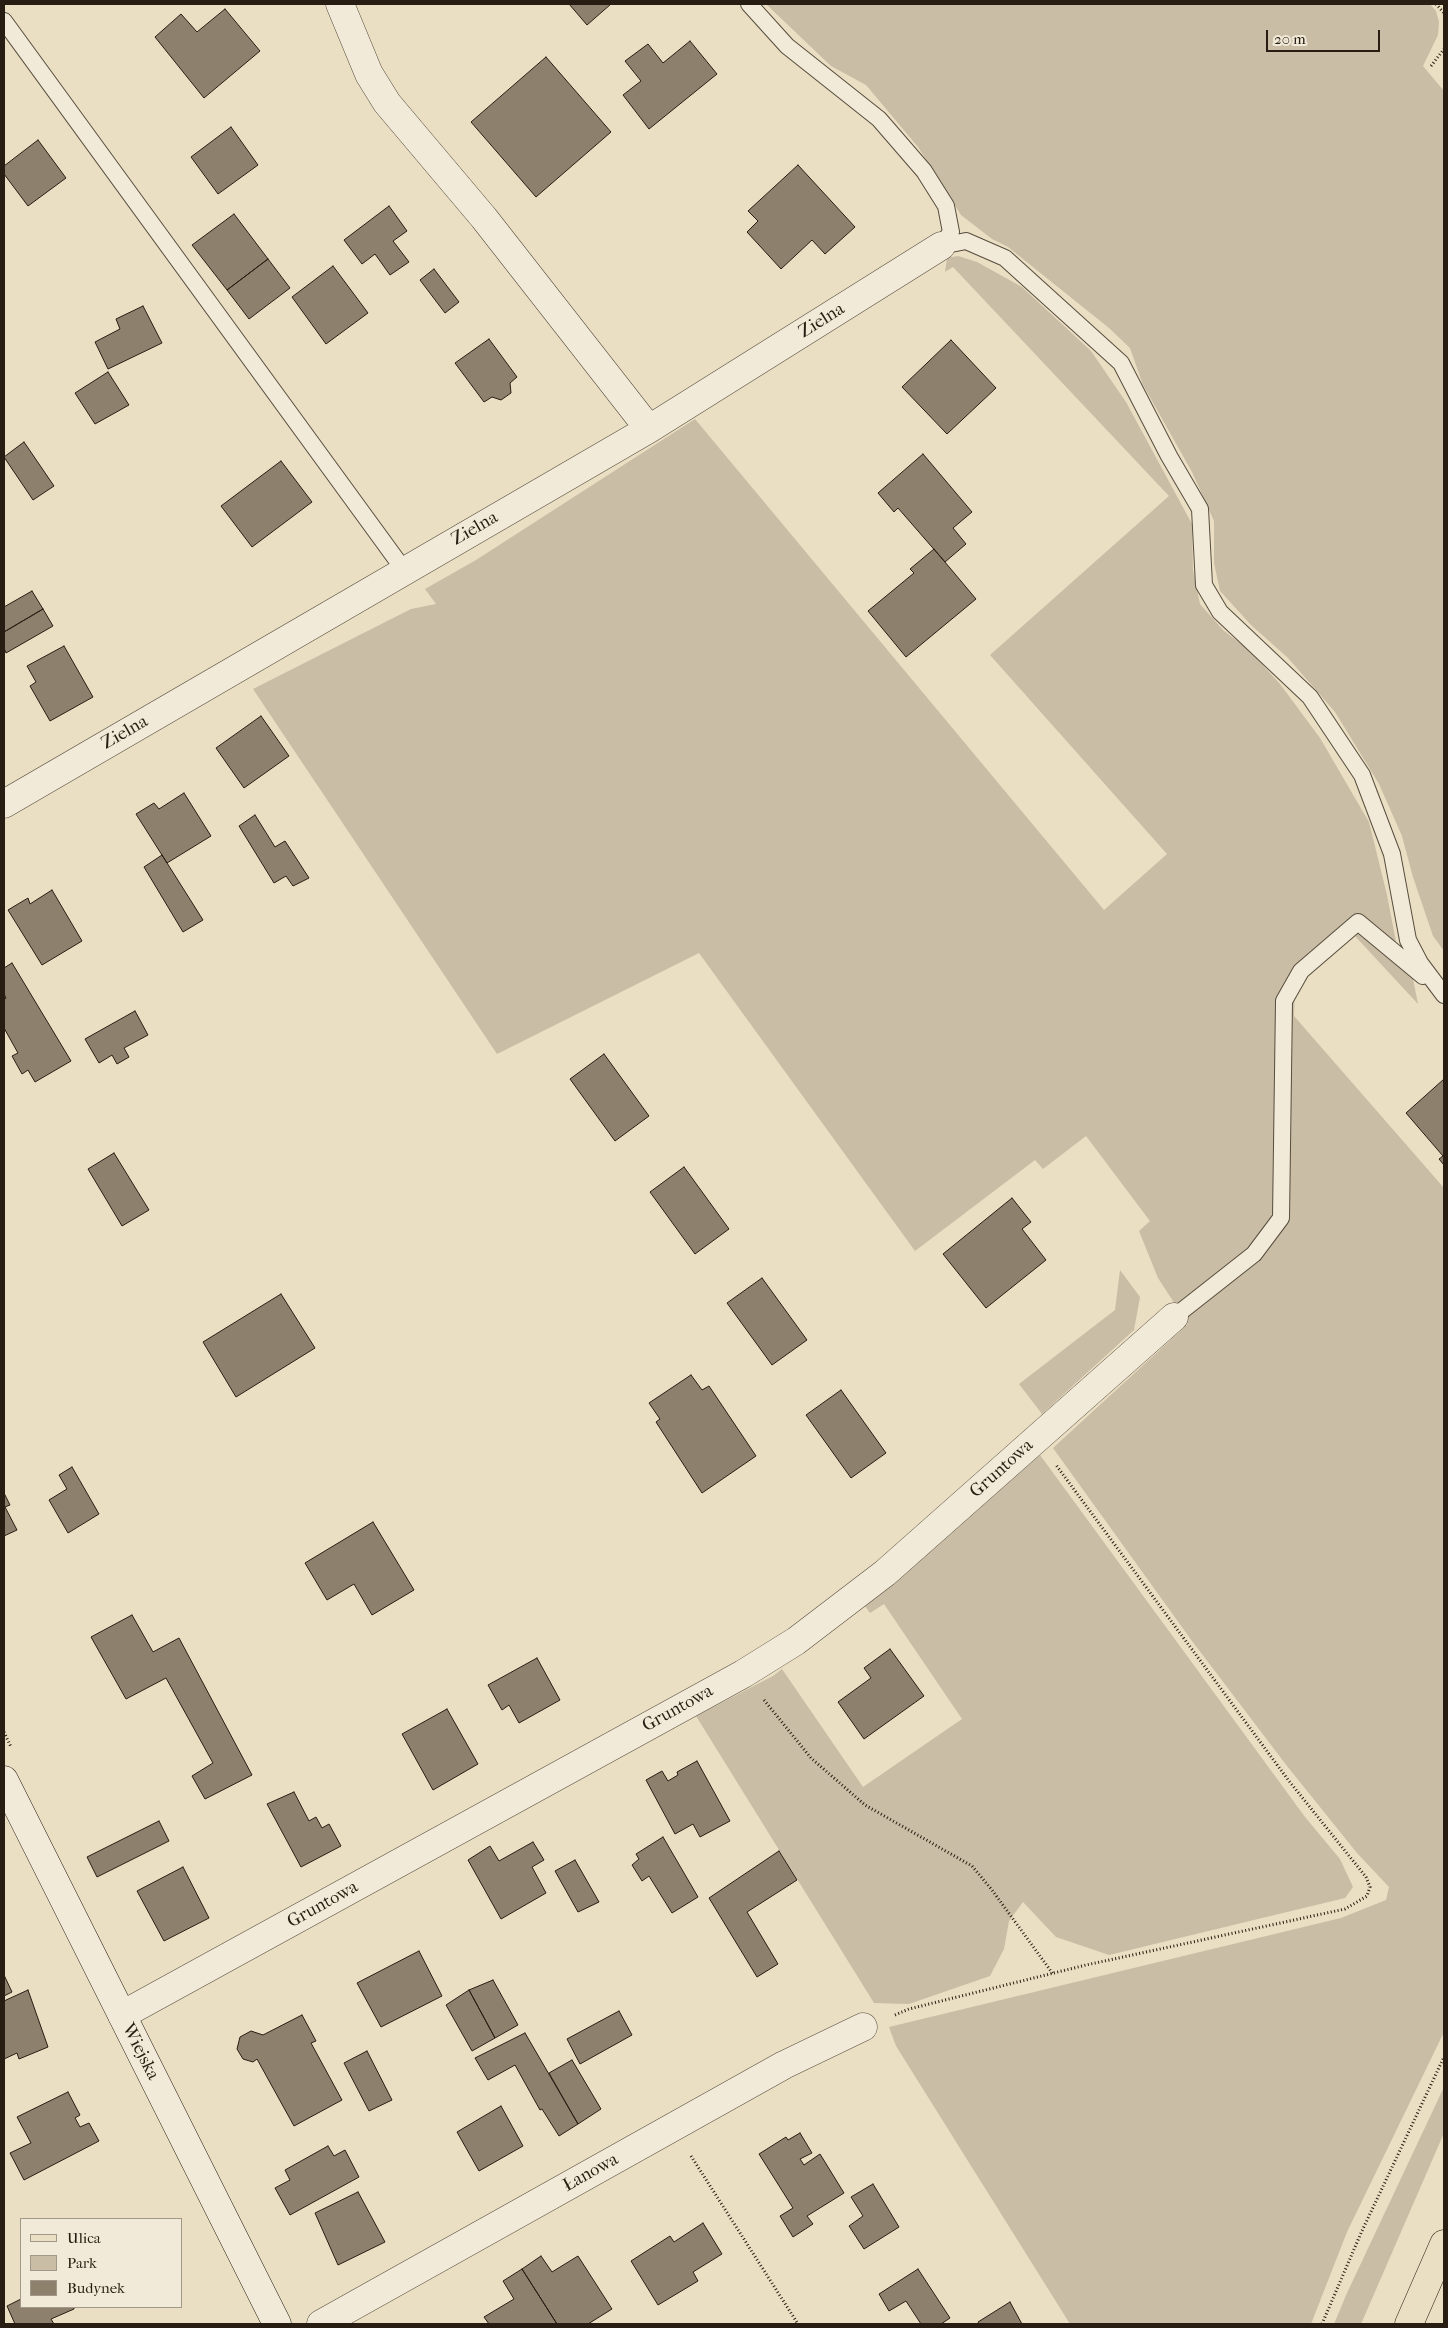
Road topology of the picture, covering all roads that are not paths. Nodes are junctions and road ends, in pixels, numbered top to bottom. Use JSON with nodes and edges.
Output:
{"nodes":[{"id":1,"x":340,"y":4,"type":"edge"},
{"id":2,"x":748,"y":4,"type":"edge"},
{"id":3,"x":4,"y":21,"type":"edge"},
{"id":4,"x":941,"y":246,"type":"junction"},
{"id":5,"x":649,"y":429,"type":"junction"},
{"id":6,"x":404,"y":570,"type":"junction"},
{"id":7,"x":4,"y":804,"type":"edge"},
{"id":8,"x":1443,"y":994,"type":"edge"},
{"id":9,"x":1174,"y":1317,"type":"joint"},
{"id":10,"x":4,"y":1780,"type":"edge"},
{"id":11,"x":122,"y":2015,"type":"junction"},
{"id":12,"x":863,"y":2027,"type":"road end"},
{"id":13,"x":1444,"y":2244,"type":"edge"},
{"id":14,"x":277,"y":2324,"type":"edge"},
{"id":15,"x":321,"y":2324,"type":"edge"},
{"id":16,"x":1409,"y":2324,"type":"edge"}],
"edges":[{"from":1,"to":5,"type":"street"},
{"from":2,"to":4,"type":"lane"},
{"from":3,"to":6,"type":"lane"},
{"from":4,"to":5,"type":"street","name":"Zielna"},
{"from":4,"to":8,"type":"lane"},
{"from":5,"to":6,"type":"street","name":"Zielna"},
{"from":6,"to":7,"type":"street","name":"Zielna"},
{"from":8,"to":9,"type":"lane"},
{"from":9,"to":11,"type":"street","name":"Gruntowa"},
{"from":10,"to":11,"type":"street","name":"Wiejska"},
{"from":11,"to":14,"type":"street","name":"Wiejska"},
{"from":12,"to":15,"type":"street","name":"Łanowa"},
{"from":13,"to":16,"type":"main road"}]}
